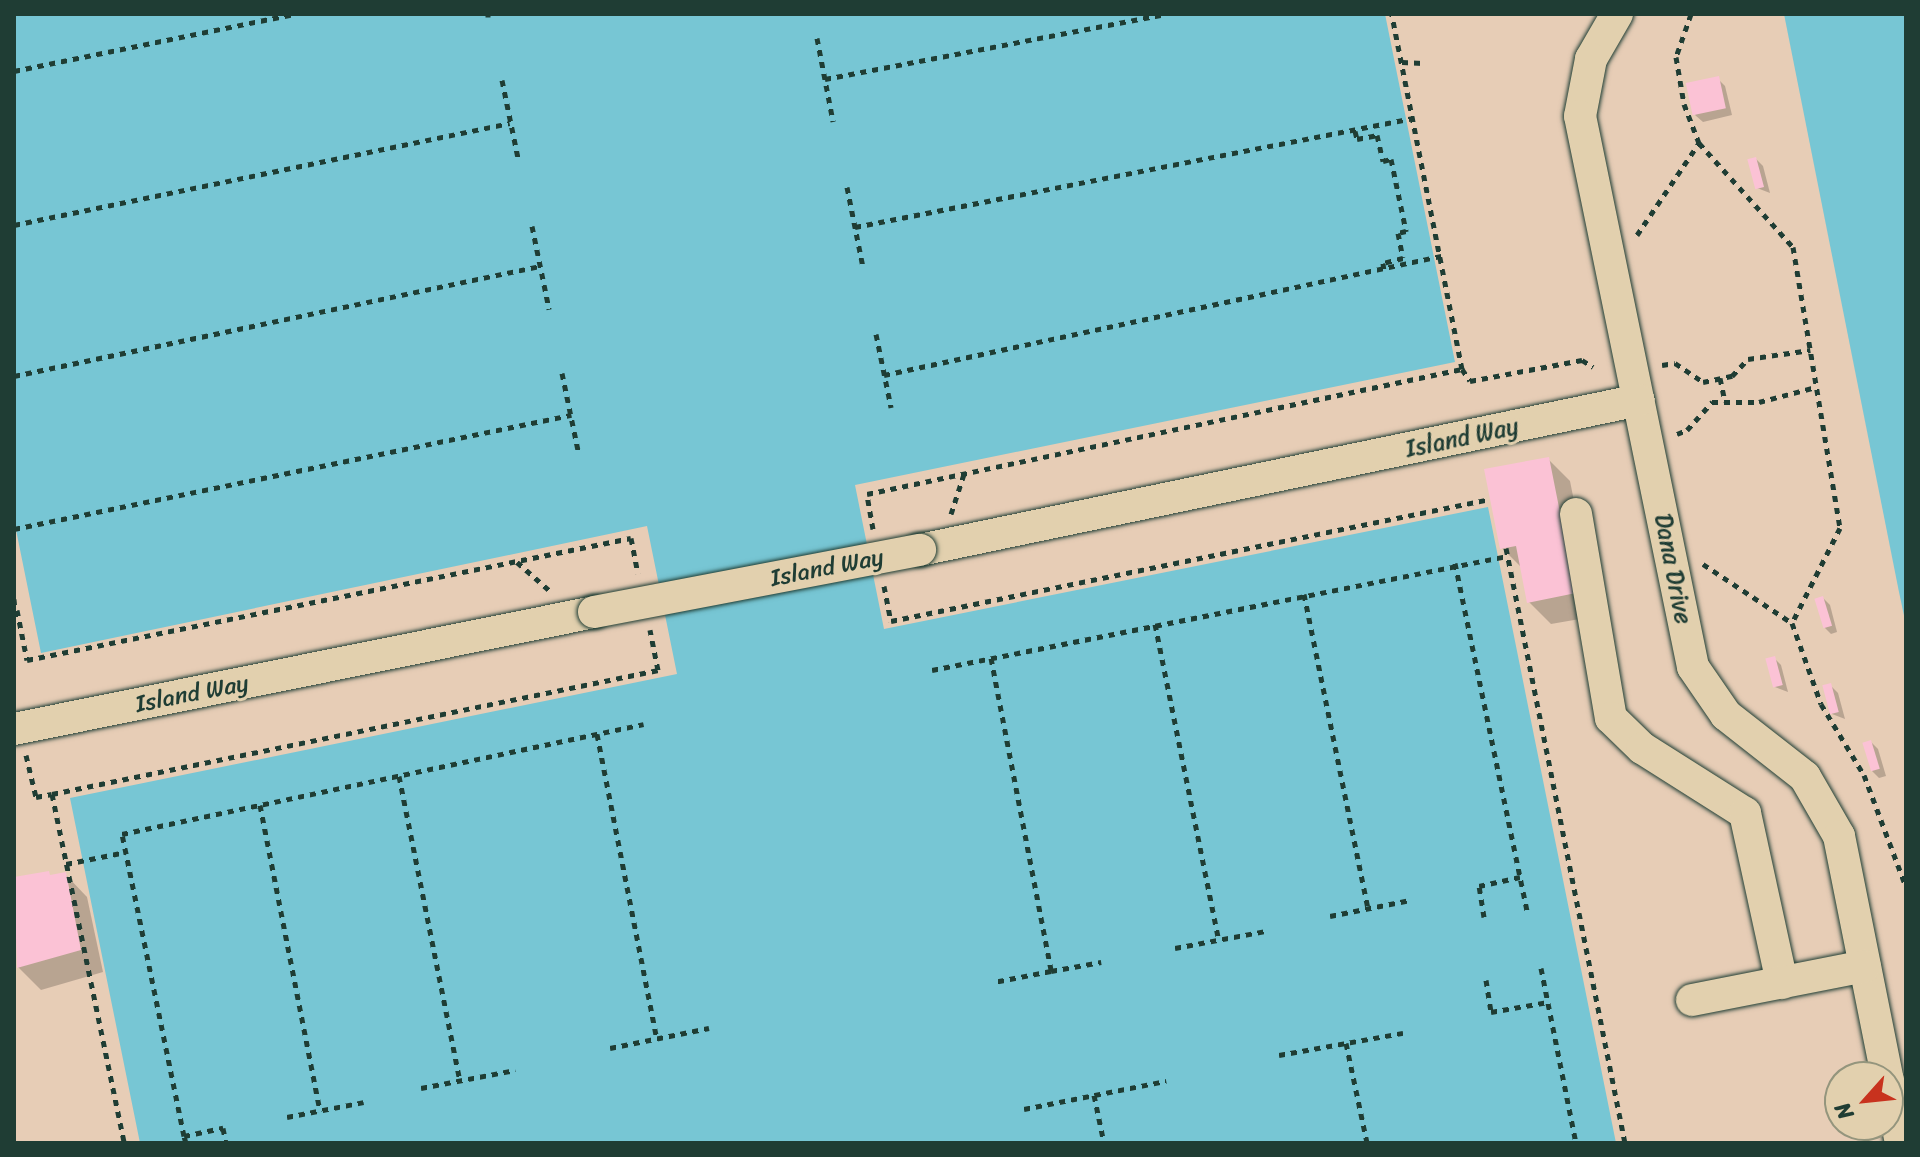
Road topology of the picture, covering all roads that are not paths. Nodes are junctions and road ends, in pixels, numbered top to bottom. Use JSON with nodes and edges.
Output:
{"nodes":[{"id":1,"x":1617,"y":14,"type":"edge"},
{"id":2,"x":1650,"y":390,"type":"junction"},
{"id":3,"x":1576,"y":514,"type":"dead end"},
{"id":4,"x":18,"y":729,"type":"edge"},
{"id":5,"x":1865,"y":966,"type":"junction"},
{"id":6,"x":1782,"y":983,"type":"junction"},
{"id":7,"x":1692,"y":1000,"type":"dead end"},
{"id":8,"x":1884,"y":1061,"type":"edge"}],
"edges":[{"from":1,"to":2,"type":"street","name":"Dana Drive"},
{"from":2,"to":4,"type":"street","name":"Island Way","bridge":true},
{"from":2,"to":5,"type":"street","name":"Dana Drive"},
{"from":3,"to":6,"type":"street"},
{"from":5,"to":6,"type":"street"},
{"from":5,"to":8,"type":"street","name":"Dana Drive"},
{"from":6,"to":7,"type":"street"}]}
